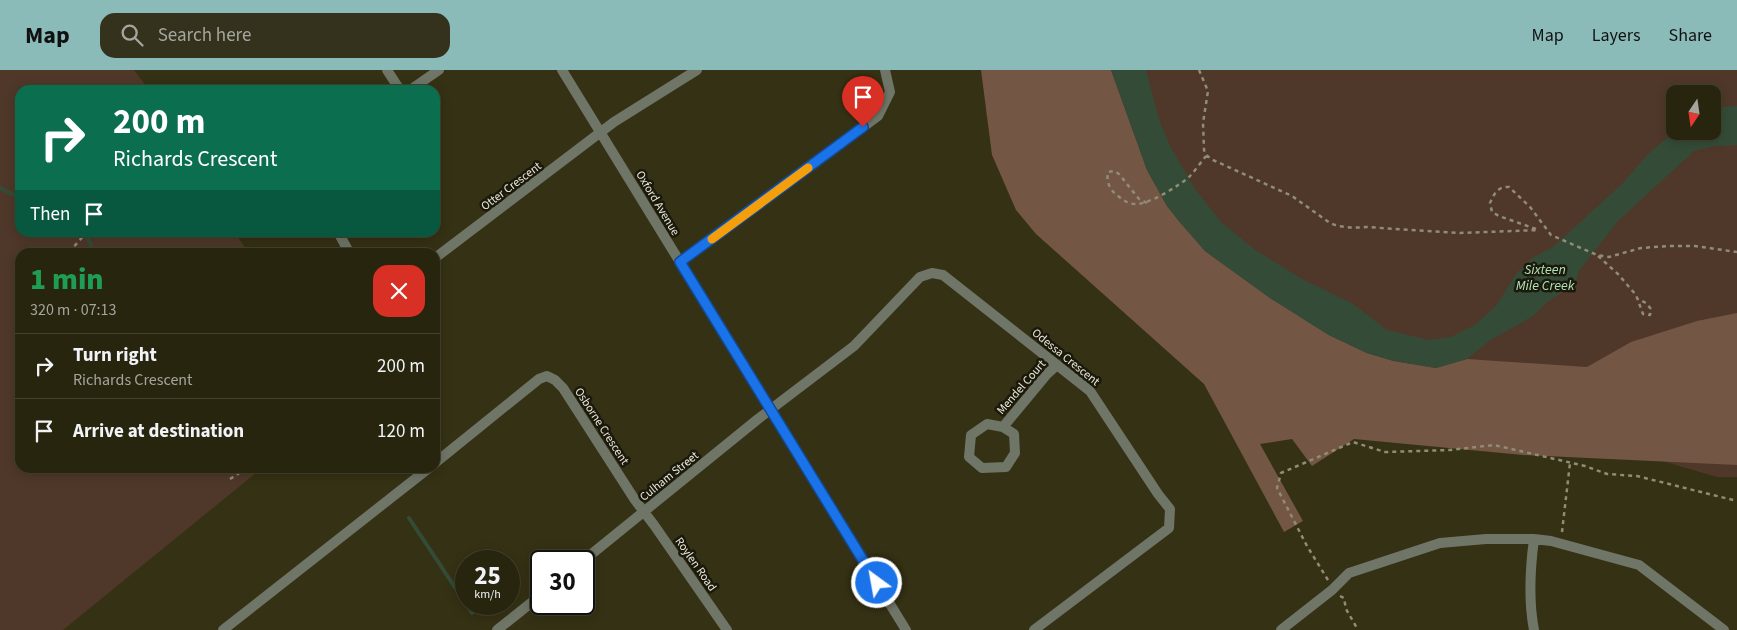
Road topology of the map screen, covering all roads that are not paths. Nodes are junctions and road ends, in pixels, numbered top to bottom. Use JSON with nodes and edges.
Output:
{"nodes":[{"id":1,"x":387,"y":70,"type":"edge"},
{"id":2,"x":439,"y":70,"type":"edge"},
{"id":3,"x":562,"y":70,"type":"edge"},
{"id":4,"x":697,"y":70,"type":"edge"},
{"id":5,"x":885,"y":70,"type":"edge"},
{"id":6,"x":397,"y":85,"type":"edge"},
{"id":7,"x":417,"y":85,"type":"edge"},
{"id":8,"x":601,"y":132,"type":"junction"},
{"id":9,"x":341,"y":237,"type":"edge"},
{"id":10,"x":347,"y":248,"type":"edge"},
{"id":11,"x":440,"y":254,"type":"edge"},
{"id":12,"x":680,"y":262,"type":"junction"},
{"id":13,"x":1057,"y":365,"type":"junction"},
{"id":14,"x":770,"y":410,"type":"junction"},
{"id":15,"x":1003,"y":427,"type":"junction"},
{"id":16,"x":440,"y":459,"type":"edge"},
{"id":17,"x":423,"y":473,"type":"edge"},
{"id":18,"x":644,"y":513,"type":"junction"},
{"id":19,"x":1534,"y":539,"type":"junction"},
{"id":20,"x":595,"y":552,"type":"edge"},
{"id":21,"x":530,"y":604,"type":"edge"},
{"id":22,"x":223,"y":630,"type":"edge"},
{"id":23,"x":497,"y":630,"type":"edge"},
{"id":24,"x":727,"y":630,"type":"edge"},
{"id":25,"x":906,"y":630,"type":"edge"},
{"id":26,"x":1034,"y":630,"type":"edge"},
{"id":27,"x":1281,"y":630,"type":"edge"},
{"id":28,"x":1534,"y":630,"type":"edge"},
{"id":29,"x":1724,"y":630,"type":"edge"}],
"edges":[{"from":1,"to":6,"type":"street"},
{"from":2,"to":7,"type":"street"},
{"from":3,"to":8,"type":"street","name":"Oxford Avenue"},
{"from":4,"to":8,"type":"street","name":"Otter Crescent"},
{"from":5,"to":12,"type":"street"},
{"from":8,"to":11,"type":"street","name":"Otter Crescent"},
{"from":8,"to":12,"type":"street","name":"Oxford Avenue"},
{"from":9,"to":10,"type":"street"},
{"from":12,"to":14,"type":"street","name":"Oxford Avenue"},
{"from":13,"to":14,"type":"street","name":"Odessa Crescent"},
{"from":13,"to":15,"type":"street","name":"Mendel Court"},
{"from":13,"to":26,"type":"street","name":"Odessa Crescent"},
{"from":14,"to":18,"type":"street","name":"Culham Street"},
{"from":14,"to":25,"type":"street","name":"Oxford Avenue"},
{"from":15,"to":15,"type":"street","name":"Mendel Court"},
{"from":16,"to":18,"type":"street","name":"Osborne Crescent"},
{"from":17,"to":22,"type":"street"},
{"from":18,"to":20,"type":"street","name":"Culham Street"},
{"from":18,"to":24,"type":"street","name":"Roylen Road"},
{"from":19,"to":27,"type":"street"},
{"from":19,"to":28,"type":"street"},
{"from":19,"to":29,"type":"street"},
{"from":21,"to":23,"type":"street"}]}
